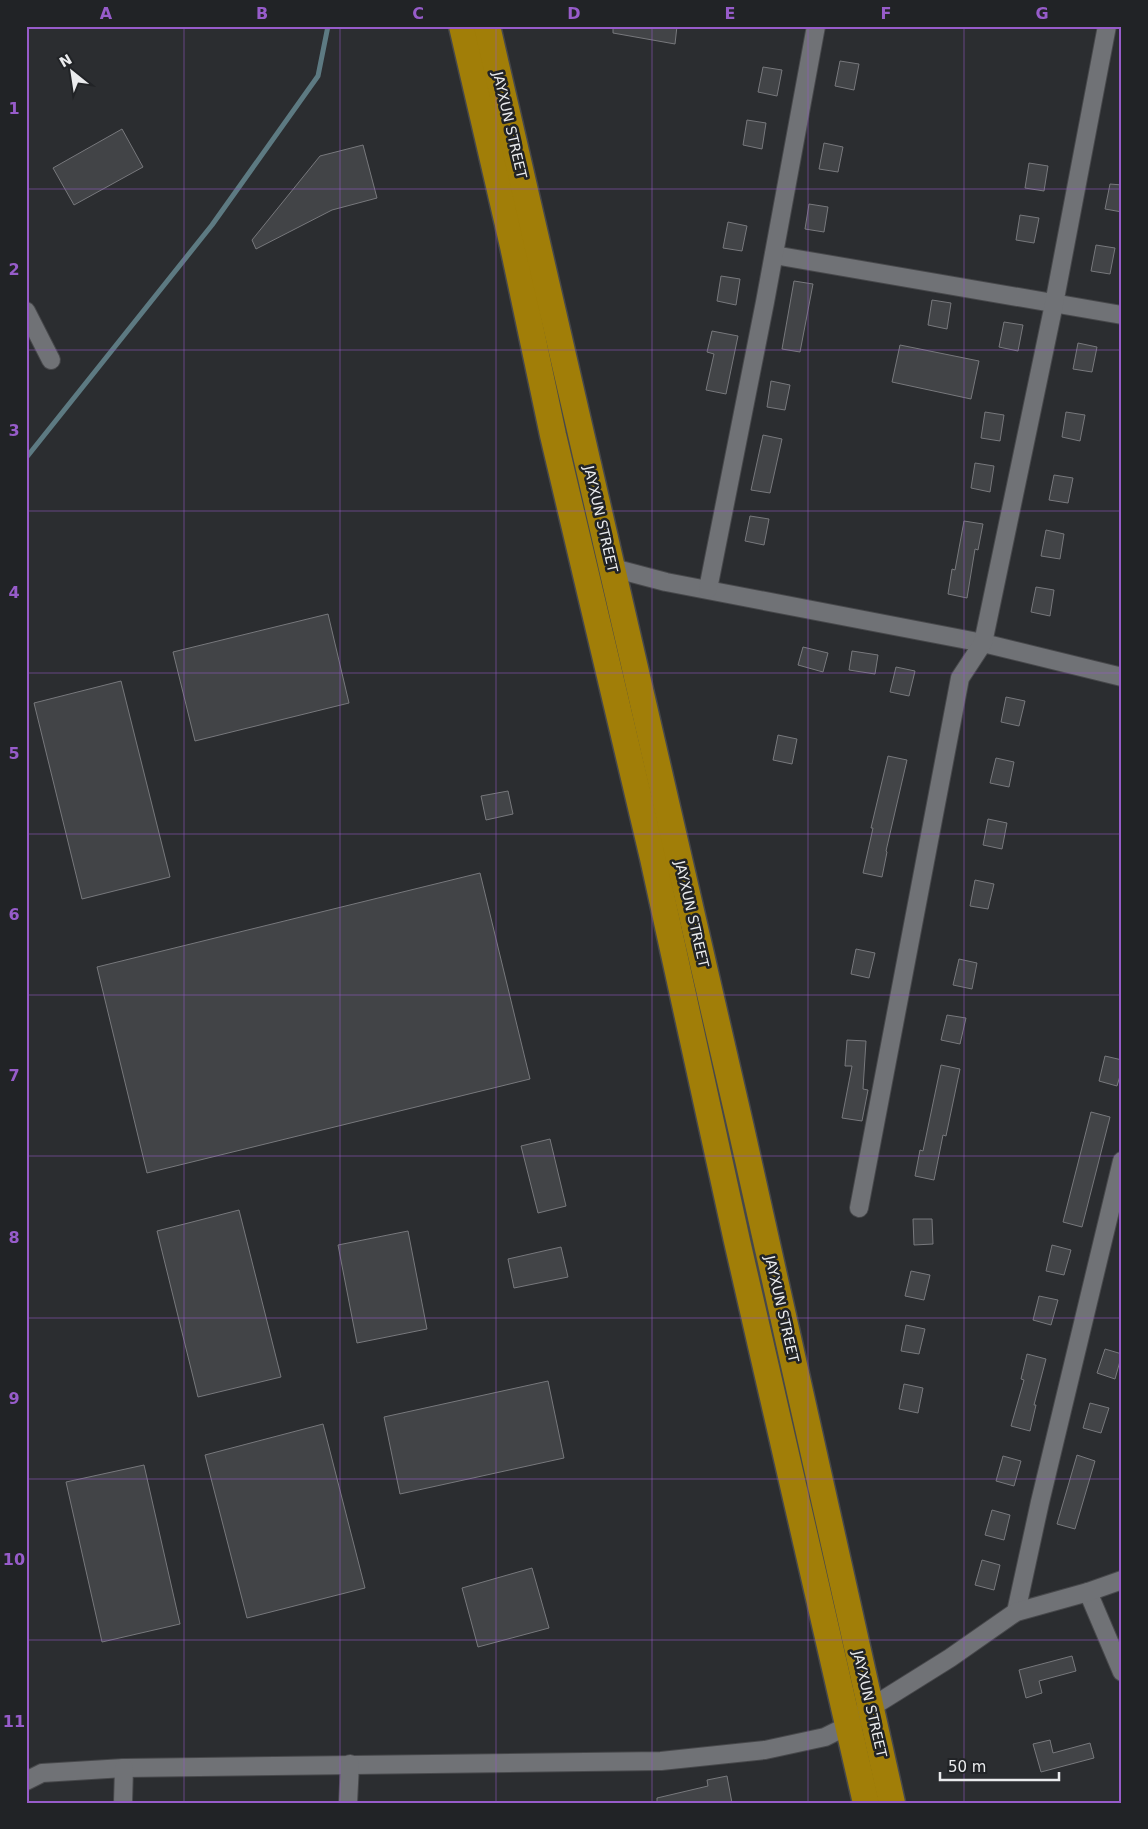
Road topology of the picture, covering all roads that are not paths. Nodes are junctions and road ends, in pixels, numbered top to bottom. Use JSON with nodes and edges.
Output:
{"nodes":[{"id":1,"x":462,"y":26,"type":"edge"},
{"id":2,"x":487,"y":26,"type":"edge"},
{"id":3,"x":816,"y":26,"type":"edge"},
{"id":4,"x":1107,"y":26,"type":"edge"},
{"id":5,"x":774,"y":255,"type":"junction"},
{"id":6,"x":1054,"y":304,"type":"junction"},
{"id":7,"x":26,"y":311,"type":"edge"},
{"id":8,"x":1122,"y":315,"type":"edge"},
{"id":9,"x":50,"y":360,"type":"dead end"},
{"id":10,"x":613,"y":568,"type":"junction"},
{"id":11,"x":708,"y":589,"type":"junction"},
{"id":12,"x":983,"y":643,"type":"junction"},
{"id":13,"x":1122,"y":677,"type":"edge"},
{"id":14,"x":1122,"y":1161,"type":"edge"},
{"id":15,"x":859,"y":1208,"type":"dead end"},
{"id":16,"x":1122,"y":1580,"type":"edge"},
{"id":17,"x":1088,"y":1592,"type":"junction"},
{"id":18,"x":1016,"y":1612,"type":"junction"},
{"id":19,"x":1122,"y":1672,"type":"edge"},
{"id":20,"x":870,"y":1708,"type":"junction"},
{"id":21,"x":849,"y":1725,"type":"junction"},
{"id":22,"x":350,"y":1764,"type":"junction"},
{"id":23,"x":124,"y":1768,"type":"junction"},
{"id":24,"x":26,"y":1781,"type":"edge"},
{"id":25,"x":123,"y":1803,"type":"edge"},
{"id":26,"x":348,"y":1803,"type":"edge"},
{"id":27,"x":866,"y":1803,"type":"edge"},
{"id":28,"x":892,"y":1803,"type":"edge"}],
"edges":[{"from":1,"to":21,"type":"highway","name":"JAYXUN STREET"},
{"from":2,"to":10,"type":"highway","name":"JAYXUN STREET"},
{"from":3,"to":5,"type":"street"},
{"from":4,"to":6,"type":"street"},
{"from":5,"to":6,"type":"street"},
{"from":5,"to":11,"type":"street"},
{"from":6,"to":8,"type":"street"},
{"from":6,"to":12,"type":"street"},
{"from":7,"to":9,"type":"street"},
{"from":10,"to":11,"type":"street"},
{"from":10,"to":20,"type":"highway","name":"JAYXUN STREET"},
{"from":11,"to":12,"type":"street"},
{"from":12,"to":13,"type":"street"},
{"from":12,"to":15,"type":"street"},
{"from":14,"to":18,"type":"street"},
{"from":16,"to":17,"type":"street"},
{"from":17,"to":18,"type":"street"},
{"from":17,"to":19,"type":"street"},
{"from":18,"to":20,"type":"street"},
{"from":20,"to":21,"type":"street"},
{"from":20,"to":28,"type":"highway","name":"JAYXUN STREET"},
{"from":21,"to":22,"type":"street"},
{"from":21,"to":27,"type":"highway","name":"JAYXUN STREET"},
{"from":22,"to":23,"type":"street"},
{"from":22,"to":26,"type":"street"},
{"from":23,"to":24,"type":"street"},
{"from":23,"to":25,"type":"street"}]}
